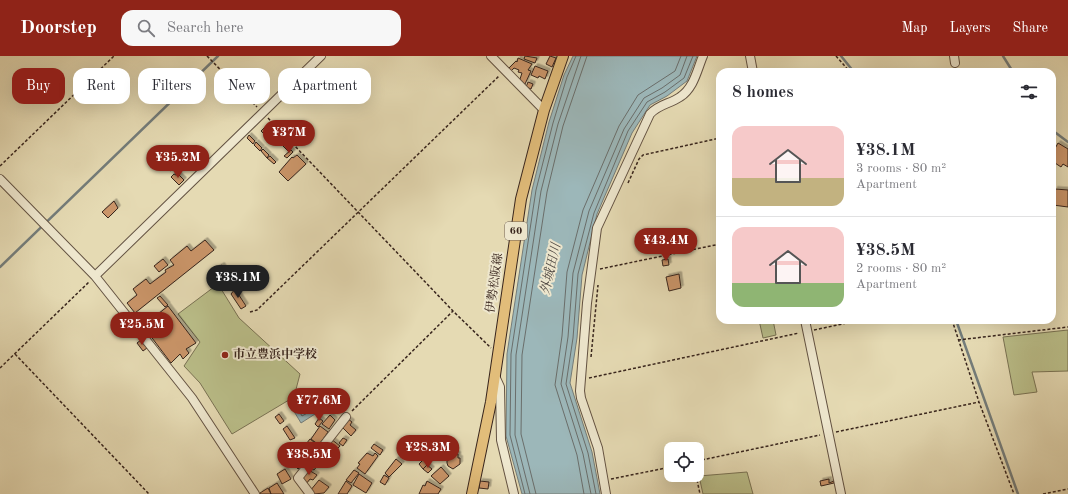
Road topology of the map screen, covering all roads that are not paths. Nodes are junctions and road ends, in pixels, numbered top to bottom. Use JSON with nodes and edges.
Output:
{"nodes":[{"id":1,"x":321,"y":56,"type":"edge"},
{"id":2,"x":491,"y":56,"type":"edge"},
{"id":3,"x":563,"y":56,"type":"edge"},
{"id":4,"x":703,"y":56,"type":"edge"},
{"id":5,"x":750,"y":56,"type":"edge"},
{"id":6,"x":752,"y":68,"type":"edge"},
{"id":7,"x":544,"y":110,"type":"junction"},
{"id":8,"x":0,"y":179,"type":"edge"},
{"id":9,"x":95,"y":276,"type":"junction"},
{"id":10,"x":806,"y":324,"type":"edge"},
{"id":11,"x":495,"y":376,"type":"junction"},
{"id":12,"x":346,"y":417,"type":"road end"},
{"id":13,"x":306,"y":493,"type":"edge"},
{"id":14,"x":255,"y":494,"type":"edge"},
{"id":15,"x":472,"y":494,"type":"edge"},
{"id":16,"x":514,"y":494,"type":"edge"},
{"id":17,"x":606,"y":494,"type":"edge"},
{"id":18,"x":841,"y":494,"type":"edge"}],
"edges":[{"from":1,"to":9,"type":"street"},
{"from":2,"to":7,"type":"street"},
{"from":3,"to":7,"type":"main road","name":"伊勢松阪線","number":"60"},
{"from":4,"to":17,"type":"street"},
{"from":5,"to":6,"type":"street"},
{"from":7,"to":11,"type":"main road","name":"伊勢松阪線","number":"60"},
{"from":8,"to":9,"type":"street"},
{"from":9,"to":14,"type":"street"},
{"from":10,"to":18,"type":"street"},
{"from":11,"to":15,"type":"main road","name":"伊勢松阪線","number":"60"},
{"from":11,"to":16,"type":"street"},
{"from":12,"to":13,"type":"street"}]}
